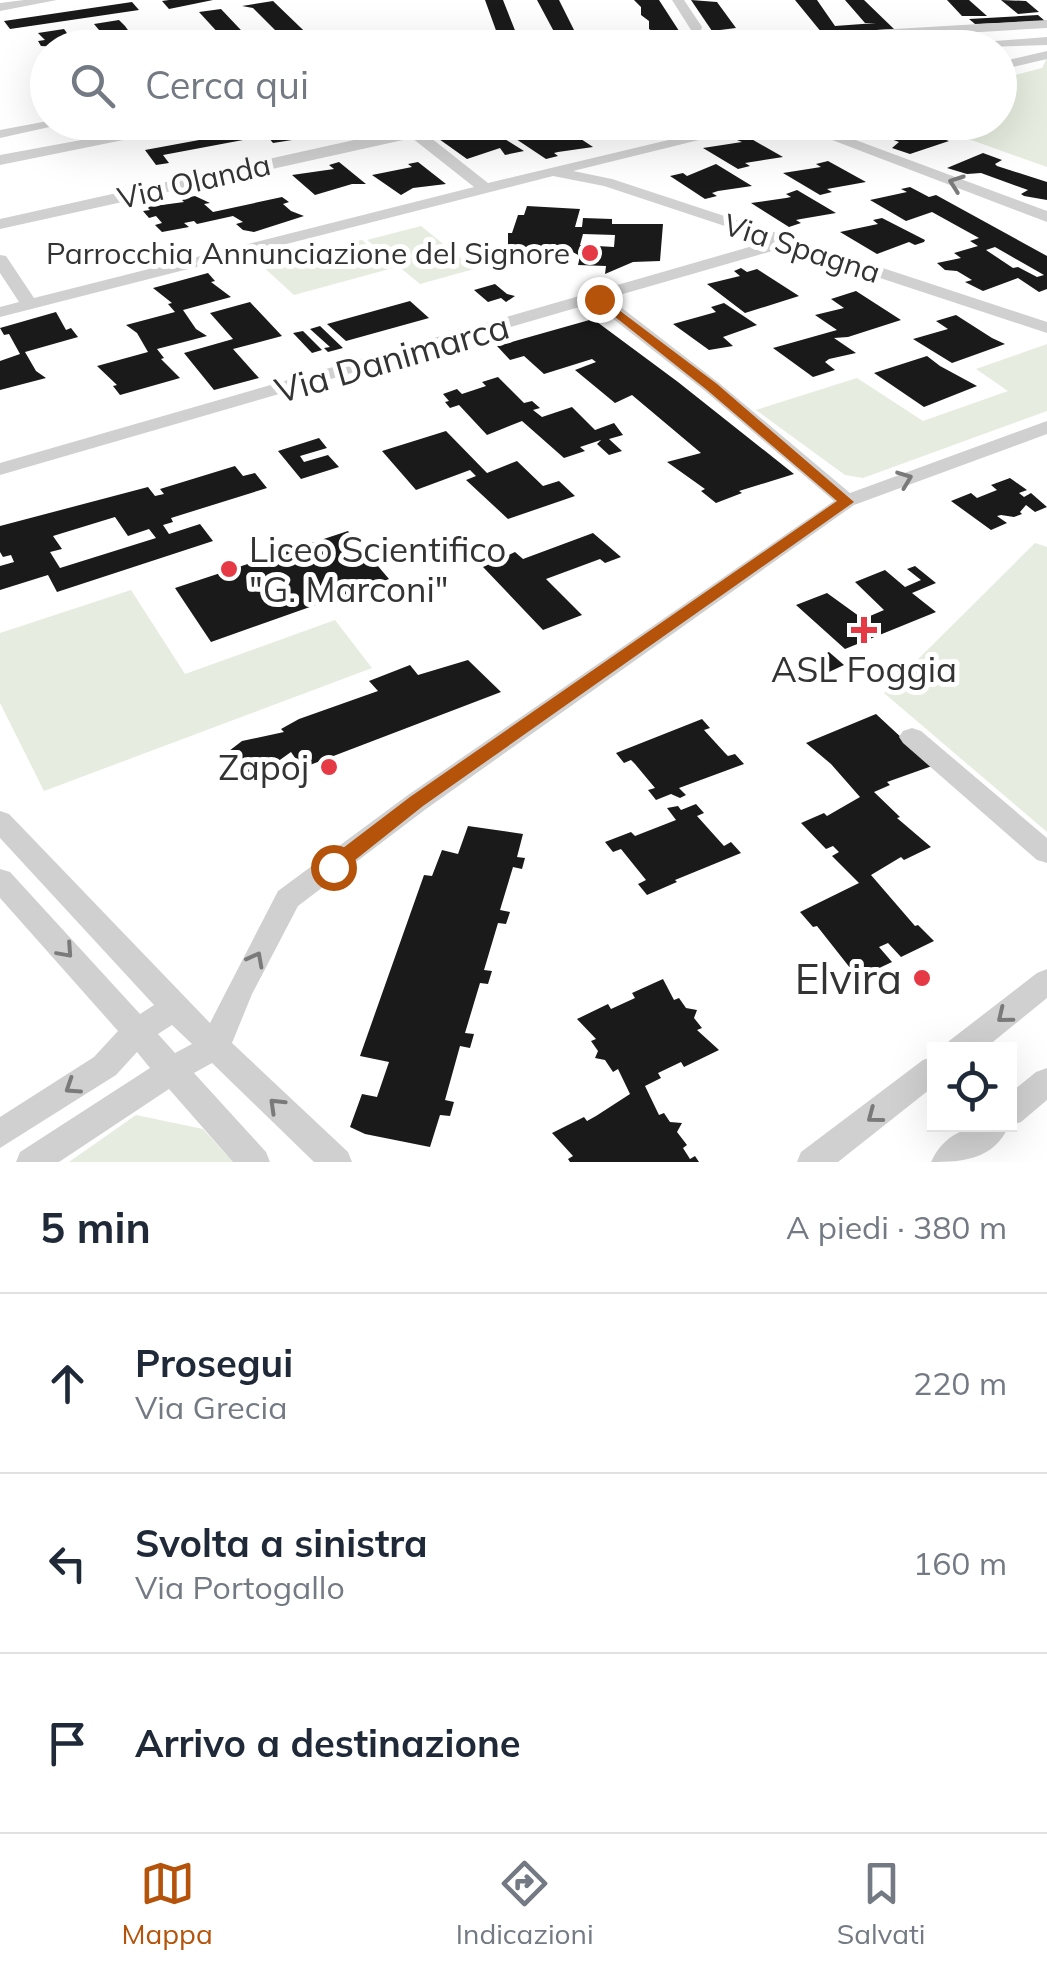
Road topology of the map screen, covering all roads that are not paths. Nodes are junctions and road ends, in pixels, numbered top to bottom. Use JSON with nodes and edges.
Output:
{"nodes":[{"id":1,"x":51,"y":0,"type":"edge"},
{"id":2,"x":678,"y":0,"type":"edge"},
{"id":3,"x":0,"y":8,"type":"edge"},
{"id":4,"x":1047,"y":24,"type":"edge"},
{"id":5,"x":696,"y":28,"type":"dead end"},
{"id":6,"x":945,"y":30,"type":"edge"},
{"id":7,"x":1047,"y":34,"type":"edge"},
{"id":8,"x":1017,"y":36,"type":"edge"},
{"id":9,"x":1047,"y":42,"type":"edge"},
{"id":10,"x":1017,"y":44,"type":"edge"},
{"id":11,"x":1047,"y":55,"type":"edge"},
{"id":12,"x":1017,"y":62,"type":"edge"},
{"id":13,"x":30,"y":128,"type":"edge"},
{"id":14,"x":0,"y":134,"type":"edge"},
{"id":15,"x":60,"y":140,"type":"edge"},
{"id":16,"x":82,"y":140,"type":"edge"},
{"id":17,"x":383,"y":140,"type":"edge"},
{"id":18,"x":424,"y":140,"type":"edge"},
{"id":19,"x":691,"y":140,"type":"edge"},
{"id":20,"x":841,"y":140,"type":"edge"},
{"id":21,"x":13,"y":150,"type":"edge"},
{"id":22,"x":0,"y":160,"type":"edge"},
{"id":23,"x":556,"y":173,"type":"junction"},
{"id":24,"x":487,"y":190,"type":"junction"},
{"id":25,"x":1047,"y":216,"type":"edge"},
{"id":26,"x":0,"y":224,"type":"edge"},
{"id":27,"x":782,"y":243,"type":"junction"},
{"id":28,"x":0,"y":260,"type":"edge"},
{"id":29,"x":599,"y":299,"type":"junction"},
{"id":30,"x":30,"y":305,"type":"junction"},
{"id":31,"x":0,"y":312,"type":"edge"},
{"id":32,"x":1047,"y":328,"type":"edge"},
{"id":33,"x":1047,"y":428,"type":"edge"},
{"id":34,"x":0,"y":469,"type":"edge"},
{"id":35,"x":846,"y":502,"type":"junction"},
{"id":36,"x":912,"y":737,"type":"dead end"},
{"id":37,"x":0,"y":820,"type":"edge"},
{"id":38,"x":1047,"y":853,"type":"edge"},
{"id":39,"x":0,"y":879,"type":"edge"},
{"id":40,"x":1047,"y":981,"type":"edge"},
{"id":41,"x":175,"y":1008,"type":"junction"},
{"id":42,"x":137,"y":1031,"type":"junction"},
{"id":43,"x":970,"y":1042,"type":"edge"},
{"id":44,"x":216,"y":1047,"type":"junction"},
{"id":45,"x":172,"y":1070,"type":"junction"},
{"id":46,"x":927,"y":1074,"type":"edge"},
{"id":47,"x":1047,"y":1082,"type":"edge"},
{"id":48,"x":1017,"y":1106,"type":"edge"},
{"id":49,"x":984,"y":1132,"type":"edge"},
{"id":50,"x":0,"y":1134,"type":"edge"},
{"id":51,"x":32,"y":1162,"type":"edge"},
{"id":52,"x":254,"y":1162,"type":"edge"},
{"id":53,"x":336,"y":1162,"type":"edge"},
{"id":54,"x":812,"y":1162,"type":"edge"},
{"id":55,"x":947,"y":1162,"type":"edge"}],
"edges":[{"from":1,"to":3,"type":"street"},
{"from":2,"to":5,"type":"street"},
{"from":4,"to":6,"type":"street"},
{"from":7,"to":8,"type":"street"},
{"from":9,"to":10,"type":"street"},
{"from":11,"to":12,"type":"street"},
{"from":13,"to":14,"type":"street"},
{"from":15,"to":21,"type":"street"},
{"from":16,"to":21,"type":"street"},
{"from":17,"to":26,"type":"street","name":"Via Olanda"},
{"from":18,"to":24,"type":"street"},
{"from":19,"to":23,"type":"street"},
{"from":25,"to":20,"type":"street","one_way":true},
{"from":21,"to":22,"type":"street"},
{"from":23,"to":24,"type":"street"},
{"from":23,"to":27,"type":"street","name":"Via Spagna"},
{"from":24,"to":30,"type":"street"},
{"from":27,"to":29,"type":"street","name":"Via Danimarca"},
{"from":27,"to":32,"type":"street","name":"Via Spagna"},
{"from":28,"to":30,"type":"street"},
{"from":29,"to":34,"type":"street","name":"Via Danimarca"},
{"from":29,"to":35,"type":"street"},
{"from":30,"to":31,"type":"street"},
{"from":35,"to":33,"type":"street","one_way":true},
{"from":44,"to":35,"type":"street","one_way":true},
{"from":36,"to":38,"type":"street"},
{"from":37,"to":41,"type":"street"},
{"from":39,"to":42,"type":"street","one_way":true},
{"from":40,"to":43,"type":"street","one_way":true},
{"from":41,"to":42,"type":"street"},
{"from":41,"to":44,"type":"street"},
{"from":42,"to":45,"type":"street"},
{"from":42,"to":50,"type":"street","one_way":true},
{"from":44,"to":45,"type":"street"},
{"from":53,"to":44,"type":"street","one_way":true},
{"from":45,"to":51,"type":"street"},
{"from":45,"to":52,"type":"street"},
{"from":46,"to":54,"type":"street","one_way":true},
{"from":47,"to":48,"type":"street"},
{"from":49,"to":55,"type":"street"}]}
